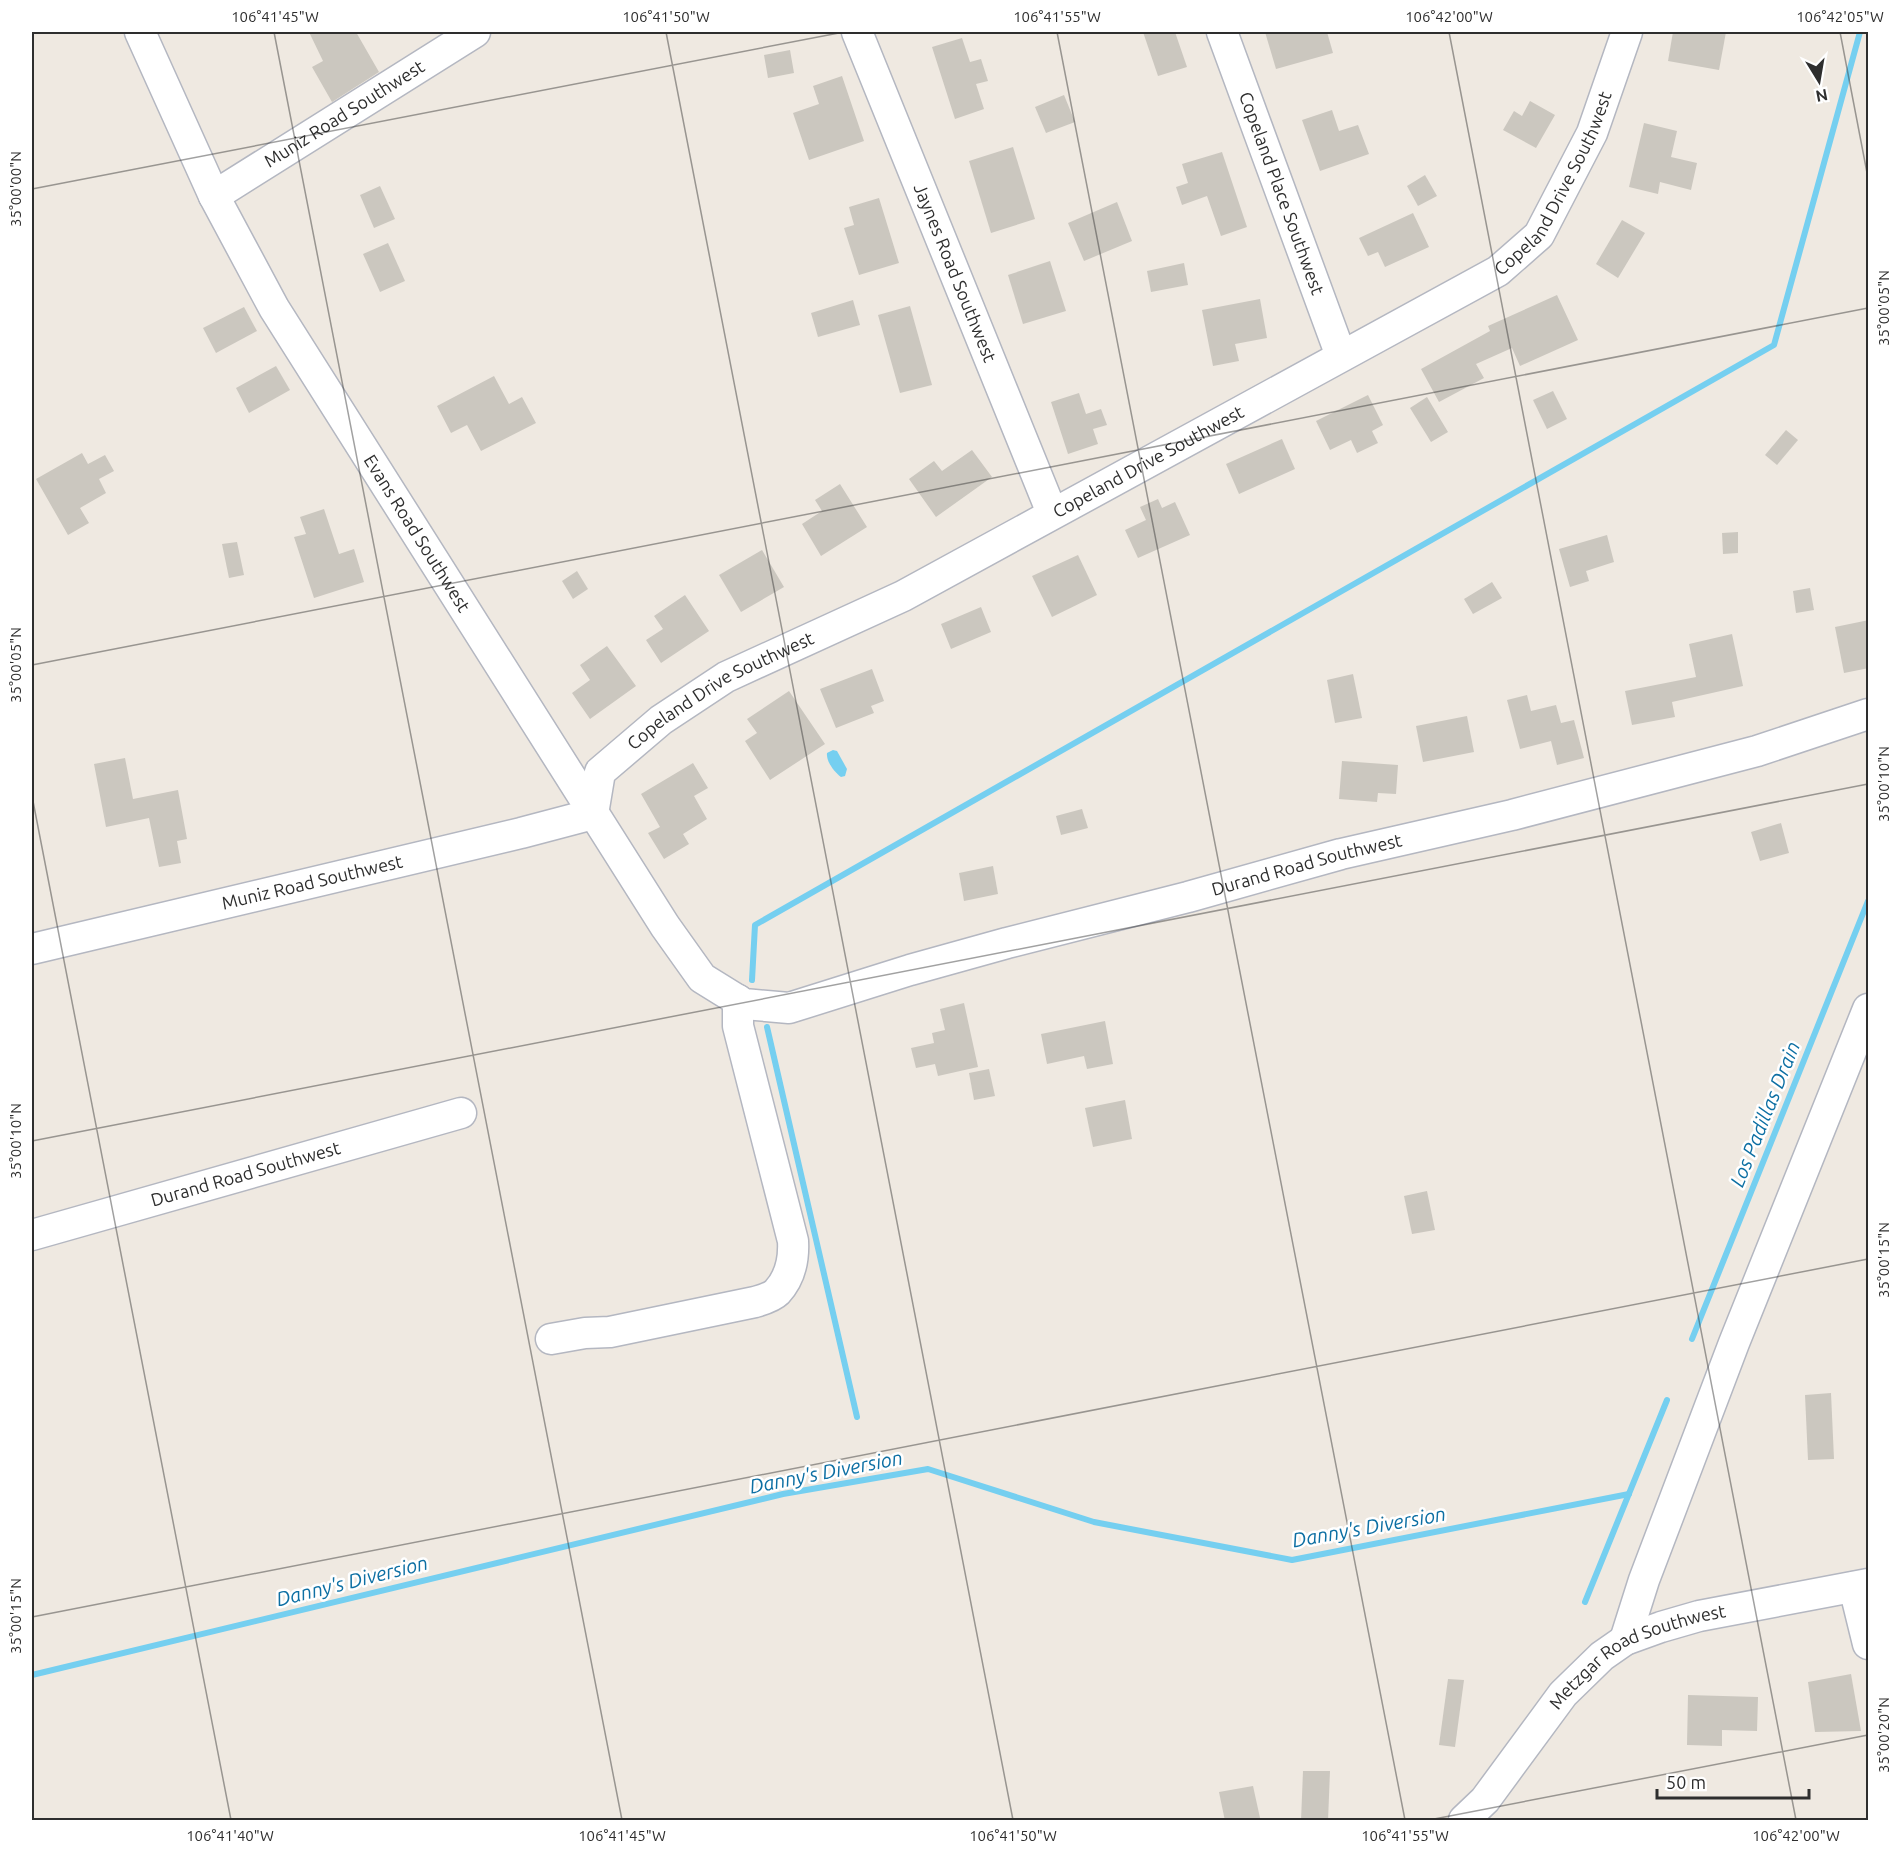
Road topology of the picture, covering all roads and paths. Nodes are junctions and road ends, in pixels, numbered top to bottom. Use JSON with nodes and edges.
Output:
{"nodes":[{"id":1,"x":140,"y":32,"type":"edge"},
{"id":2,"x":475,"y":32,"type":"edge"},
{"id":3,"x":857,"y":32,"type":"edge"},
{"id":4,"x":1222,"y":32,"type":"edge"},
{"id":5,"x":1627,"y":32,"type":"edge"},
{"id":6,"x":214,"y":196,"type":"junction"},
{"id":7,"x":1341,"y":356,"type":"junction"},
{"id":8,"x":1052,"y":513,"type":"junction"},
{"id":9,"x":1869,"y":714,"type":"edge"},
{"id":10,"x":593,"y":814,"type":"junction"},
{"id":11,"x":32,"y":949,"type":"edge"},
{"id":12,"x":741,"y":1002,"type":"junction"},
{"id":13,"x":1869,"y":1009,"type":"edge"},
{"id":14,"x":460,"y":1113,"type":"dead end"},
{"id":15,"x":32,"y":1235,"type":"edge"},
{"id":16,"x":551,"y":1339,"type":"dead end"},
{"id":17,"x":1861,"y":1585,"type":"edge"},
{"id":18,"x":1625,"y":1640,"type":"junction"},
{"id":19,"x":1869,"y":1644,"type":"edge"},
{"id":20,"x":1464,"y":1821,"type":"edge"}],
"edges":[{"from":1,"to":6,"type":"street","name":"Evans Road Southwest"},
{"from":2,"to":6,"type":"street","name":"Muniz Road Southwest"},
{"from":3,"to":8,"type":"street","name":"Jaynes Road Southwest"},
{"from":4,"to":7,"type":"street","name":"Copeland Place Southwest"},
{"from":5,"to":7,"type":"street","name":"Copeland Drive Southwest"},
{"from":6,"to":10,"type":"street","name":"Evans Road Southwest"},
{"from":7,"to":8,"type":"street","name":"Copeland Drive Southwest"},
{"from":8,"to":10,"type":"street","name":"Copeland Drive Southwest"},
{"from":9,"to":12,"type":"street","name":"Durand Road Southwest"},
{"from":10,"to":11,"type":"street","name":"Muniz Road Southwest"},
{"from":10,"to":12,"type":"street","name":"Evans Road Southwest"},
{"from":12,"to":16,"type":"street"},
{"from":13,"to":18,"type":"street"},
{"from":14,"to":15,"type":"street","name":"Durand Road Southwest"},
{"from":17,"to":18,"type":"street","name":"Metzgar Road Southwest"},
{"from":17,"to":19,"type":"street"},
{"from":18,"to":20,"type":"street","name":"Metzgar Road Southwest"}]}
